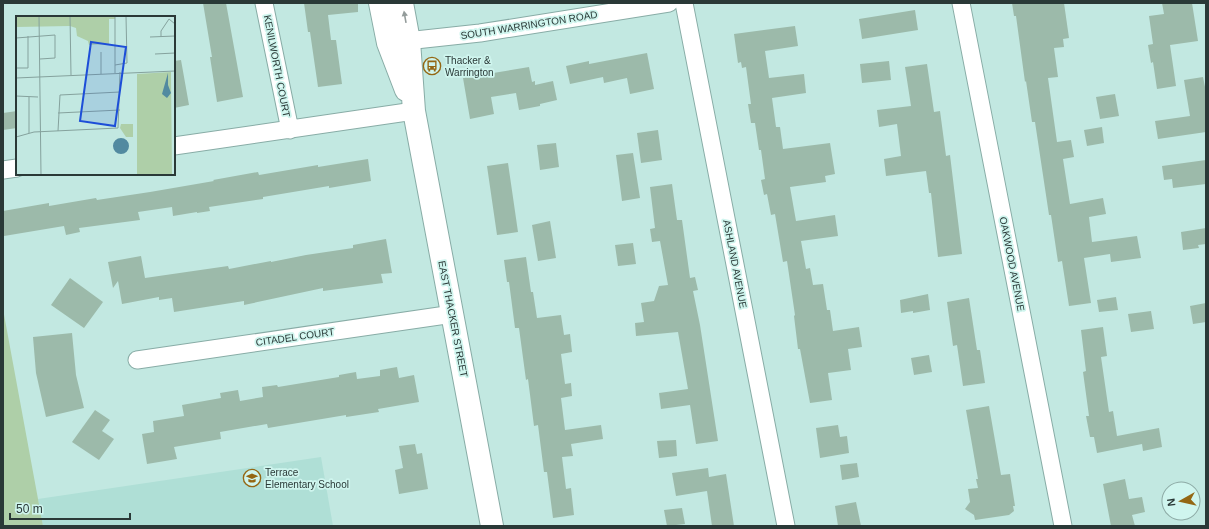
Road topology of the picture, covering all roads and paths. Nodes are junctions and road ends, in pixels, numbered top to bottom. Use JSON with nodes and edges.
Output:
{"nodes":[{"id":1,"x":264,"y":3,"type":"edge"},
{"id":2,"x":380,"y":3,"type":"edge"},
{"id":3,"x":402,"y":3,"type":"edge"},
{"id":4,"x":669,"y":3,"type":"edge"},
{"id":5,"x":684,"y":3,"type":"edge"},
{"id":6,"x":961,"y":3,"type":"edge"},
{"id":7,"x":399,"y":42,"type":"junction"},
{"id":8,"x":414,"y":111,"type":"junction"},
{"id":9,"x":290,"y":130,"type":"junction"},
{"id":10,"x":175,"y":146,"type":"edge"},
{"id":11,"x":16,"y":168,"type":"edge"},
{"id":12,"x":3,"y":170,"type":"edge"},
{"id":13,"x":453,"y":314,"type":"junction"},
{"id":14,"x":137,"y":360,"type":"dead end"},
{"id":15,"x":492,"y":526,"type":"edge"},
{"id":16,"x":786,"y":526,"type":"edge"},
{"id":17,"x":1063,"y":526,"type":"edge"}],
"edges":[{"from":1,"to":9,"type":"street","name":"KENILWORTH COURT"},
{"from":2,"to":7,"type":"main road","name":"EAST THACKER STREET"},
{"from":7,"to":3,"type":"main road","name":"EAST THACKER STREET","one_way":true},
{"from":4,"to":7,"type":"street","name":"SOUTH WARRINGTON ROAD"},
{"from":5,"to":16,"type":"street","name":"ASHLAND AVENUE"},
{"from":6,"to":17,"type":"street","name":"OAKWOOD AVENUE"},
{"from":7,"to":8,"type":"main road","name":"EAST THACKER STREET"},
{"from":8,"to":9,"type":"street"},
{"from":8,"to":13,"type":"main road","name":"EAST THACKER STREET"},
{"from":9,"to":10,"type":"street"},
{"from":11,"to":12,"type":"street"},
{"from":13,"to":14,"type":"street","name":"CITADEL COURT"},
{"from":13,"to":15,"type":"main road","name":"EAST THACKER STREET"}]}
